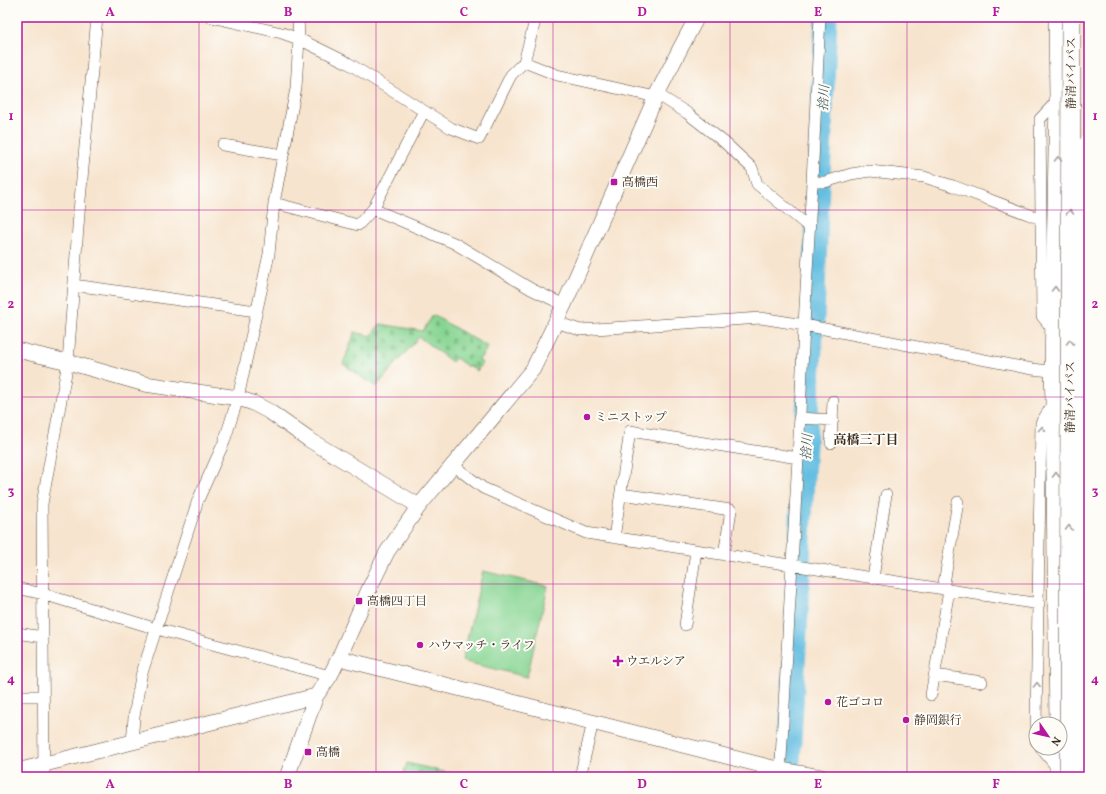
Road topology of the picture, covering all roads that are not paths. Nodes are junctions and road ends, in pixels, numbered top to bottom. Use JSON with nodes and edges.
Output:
{"nodes":[{"id":1,"x":98,"y":17,"type":"edge"},
{"id":2,"x":211,"y":17,"type":"edge"},
{"id":3,"x":298,"y":17,"type":"edge"},
{"id":4,"x":536,"y":17,"type":"edge"},
{"id":5,"x":697,"y":17,"type":"edge"},
{"id":6,"x":820,"y":17,"type":"edge"},
{"id":7,"x":1058,"y":17,"type":"edge"},
{"id":8,"x":1071,"y":17,"type":"edge"},
{"id":9,"x":299,"y":40,"type":"junction"},
{"id":10,"x":524,"y":62,"type":"junction"},
{"id":11,"x":656,"y":96,"type":"junction"},
{"id":12,"x":1059,"y":98,"type":"junction"},
{"id":13,"x":424,"y":111,"type":"junction"},
{"id":14,"x":1089,"y":143,"type":"edge"},
{"id":15,"x":223,"y":145,"type":"dead end"},
{"id":16,"x":283,"y":155,"type":"junction"},
{"id":17,"x":812,"y":182,"type":"junction"},
{"id":18,"x":274,"y":203,"type":"junction"},
{"id":19,"x":373,"y":209,"type":"junction"},
{"id":20,"x":1041,"y":219,"type":"junction"},
{"id":21,"x":809,"y":227,"type":"junction"},
{"id":22,"x":74,"y":285,"type":"junction"},
{"id":23,"x":564,"y":305,"type":"junction"},
{"id":24,"x":256,"y":311,"type":"junction"},
{"id":25,"x":556,"y":322,"type":"junction"},
{"id":26,"x":804,"y":325,"type":"junction"},
{"id":27,"x":1054,"y":331,"type":"junction"},
{"id":28,"x":17,"y":350,"type":"edge"},
{"id":29,"x":68,"y":362,"type":"junction"},
{"id":30,"x":1054,"y":371,"type":"junction"},
{"id":31,"x":1089,"y":377,"type":"edge"},
{"id":32,"x":238,"y":398,"type":"junction"},
{"id":33,"x":834,"y":401,"type":"dead end"},
{"id":34,"x":1055,"y":401,"type":"junction"},
{"id":35,"x":800,"y":418,"type":"junction"},
{"id":36,"x":833,"y":420,"type":"junction"},
{"id":37,"x":831,"y":443,"type":"dead end"},
{"id":38,"x":798,"y":458,"type":"junction"},
{"id":39,"x":453,"y":465,"type":"junction"},
{"id":40,"x":621,"y":494,"type":"junction"},
{"id":41,"x":886,"y":495,"type":"dead end"},
{"id":42,"x":958,"y":502,"type":"dead end"},
{"id":43,"x":419,"y":506,"type":"junction"},
{"id":44,"x":614,"y":538,"type":"junction"},
{"id":45,"x":696,"y":551,"type":"junction"},
{"id":46,"x":724,"y":555,"type":"junction"},
{"id":47,"x":791,"y":566,"type":"junction"},
{"id":48,"x":873,"y":578,"type":"junction"},
{"id":49,"x":17,"y":588,"type":"edge"},
{"id":50,"x":946,"y":590,"type":"junction"},
{"id":51,"x":43,"y":594,"type":"junction"},
{"id":52,"x":1039,"y":604,"type":"junction"},
{"id":53,"x":685,"y":625,"type":"dead end"},
{"id":54,"x":157,"y":629,"type":"junction"},
{"id":55,"x":17,"y":633,"type":"edge"},
{"id":56,"x":43,"y":637,"type":"junction"},
{"id":57,"x":339,"y":658,"type":"junction"},
{"id":58,"x":935,"y":675,"type":"junction"},
{"id":59,"x":330,"y":676,"type":"junction"},
{"id":60,"x":982,"y":682,"type":"dead end"},
{"id":61,"x":931,"y":695,"type":"dead end"},
{"id":62,"x":17,"y":696,"type":"edge"},
{"id":63,"x":43,"y":696,"type":"junction"},
{"id":64,"x":316,"y":696,"type":"junction"},
{"id":65,"x":1036,"y":716,"type":"edge"},
{"id":66,"x":1059,"y":716,"type":"edge"},
{"id":67,"x":593,"y":722,"type":"junction"},
{"id":68,"x":132,"y":743,"type":"junction"},
{"id":69,"x":1048,"y":756,"type":"edge"},
{"id":70,"x":1060,"y":756,"type":"edge"},
{"id":71,"x":17,"y":771,"type":"edge"},
{"id":72,"x":44,"y":771,"type":"edge"},
{"id":73,"x":780,"y":774,"type":"edge"},
{"id":74,"x":1063,"y":775,"type":"edge"},
{"id":75,"x":287,"y":777,"type":"edge"},
{"id":76,"x":580,"y":777,"type":"edge"},
{"id":77,"x":821,"y":777,"type":"edge"},
{"id":78,"x":1086,"y":777,"type":"edge"}],
"edges":[{"from":1,"to":22,"type":"street"},
{"from":2,"to":9,"type":"street"},
{"from":3,"to":9,"type":"street"},
{"from":4,"to":10,"type":"street"},
{"from":5,"to":11,"type":"street"},
{"from":6,"to":17,"type":"street"},
{"from":7,"to":12,"type":"highway"},
{"from":74,"to":8,"type":"highway","name":"静清バイパス","one_way":true,"bridge":true},
{"from":9,"to":13,"type":"street"},
{"from":9,"to":16,"type":"street"},
{"from":10,"to":11,"type":"street"},
{"from":10,"to":13,"type":"street"},
{"from":11,"to":21,"type":"street"},
{"from":11,"to":23,"type":"street"},
{"from":12,"to":20,"type":"street"},
{"from":27,"to":12,"type":"highway","one_way":true},
{"from":13,"to":19,"type":"street"},
{"from":14,"to":78,"type":"highway","name":"静清バイパス","bridge":true},
{"from":15,"to":16,"type":"street"},
{"from":16,"to":18,"type":"street"},
{"from":17,"to":20,"type":"street"},
{"from":17,"to":21,"type":"street"},
{"from":18,"to":19,"type":"street"},
{"from":18,"to":24,"type":"street"},
{"from":19,"to":23,"type":"street"},
{"from":20,"to":27,"type":"street"},
{"from":21,"to":26,"type":"street"},
{"from":22,"to":24,"type":"street"},
{"from":22,"to":29,"type":"street"},
{"from":23,"to":25,"type":"street"},
{"from":24,"to":32,"type":"street"},
{"from":25,"to":26,"type":"street"},
{"from":25,"to":39,"type":"street"},
{"from":26,"to":30,"type":"street"},
{"from":26,"to":35,"type":"street"},
{"from":27,"to":30,"type":"highway"},
{"from":28,"to":29,"type":"street"},
{"from":29,"to":32,"type":"street"},
{"from":29,"to":51,"type":"street"},
{"from":30,"to":31,"type":"street"},
{"from":30,"to":34,"type":"highway"},
{"from":32,"to":43,"type":"street"},
{"from":32,"to":54,"type":"street"},
{"from":33,"to":36,"type":"street"},
{"from":52,"to":34,"type":"street","one_way":true},
{"from":66,"to":34,"type":"highway","one_way":true},
{"from":35,"to":36,"type":"street"},
{"from":35,"to":38,"type":"street"},
{"from":36,"to":37,"type":"street"},
{"from":38,"to":40,"type":"street"},
{"from":38,"to":47,"type":"street"},
{"from":39,"to":43,"type":"street"},
{"from":39,"to":44,"type":"street"},
{"from":40,"to":44,"type":"street"},
{"from":40,"to":46,"type":"street"},
{"from":41,"to":48,"type":"street"},
{"from":42,"to":50,"type":"street"},
{"from":43,"to":57,"type":"street"},
{"from":44,"to":45,"type":"street"},
{"from":45,"to":46,"type":"street"},
{"from":45,"to":53,"type":"street"},
{"from":46,"to":47,"type":"street"},
{"from":47,"to":48,"type":"street"},
{"from":47,"to":73,"type":"street"},
{"from":48,"to":50,"type":"street"},
{"from":49,"to":51,"type":"street"},
{"from":50,"to":52,"type":"street"},
{"from":50,"to":58,"type":"street"},
{"from":51,"to":54,"type":"street"},
{"from":51,"to":56,"type":"street"},
{"from":65,"to":52,"type":"street","one_way":true},
{"from":54,"to":59,"type":"street"},
{"from":54,"to":68,"type":"street"},
{"from":55,"to":56,"type":"street"},
{"from":56,"to":63,"type":"street"},
{"from":57,"to":59,"type":"street"},
{"from":57,"to":67,"type":"street"},
{"from":58,"to":60,"type":"street"},
{"from":58,"to":61,"type":"street"},
{"from":59,"to":64,"type":"street"},
{"from":62,"to":63,"type":"street"},
{"from":63,"to":72,"type":"street"},
{"from":64,"to":68,"type":"street"},
{"from":64,"to":75,"type":"street"},
{"from":67,"to":73,"type":"street"},
{"from":67,"to":76,"type":"street"},
{"from":68,"to":72,"type":"street"},
{"from":69,"to":74,"type":"street"},
{"from":70,"to":74,"type":"highway"},
{"from":71,"to":72,"type":"street"},
{"from":73,"to":77,"type":"street"}]}
